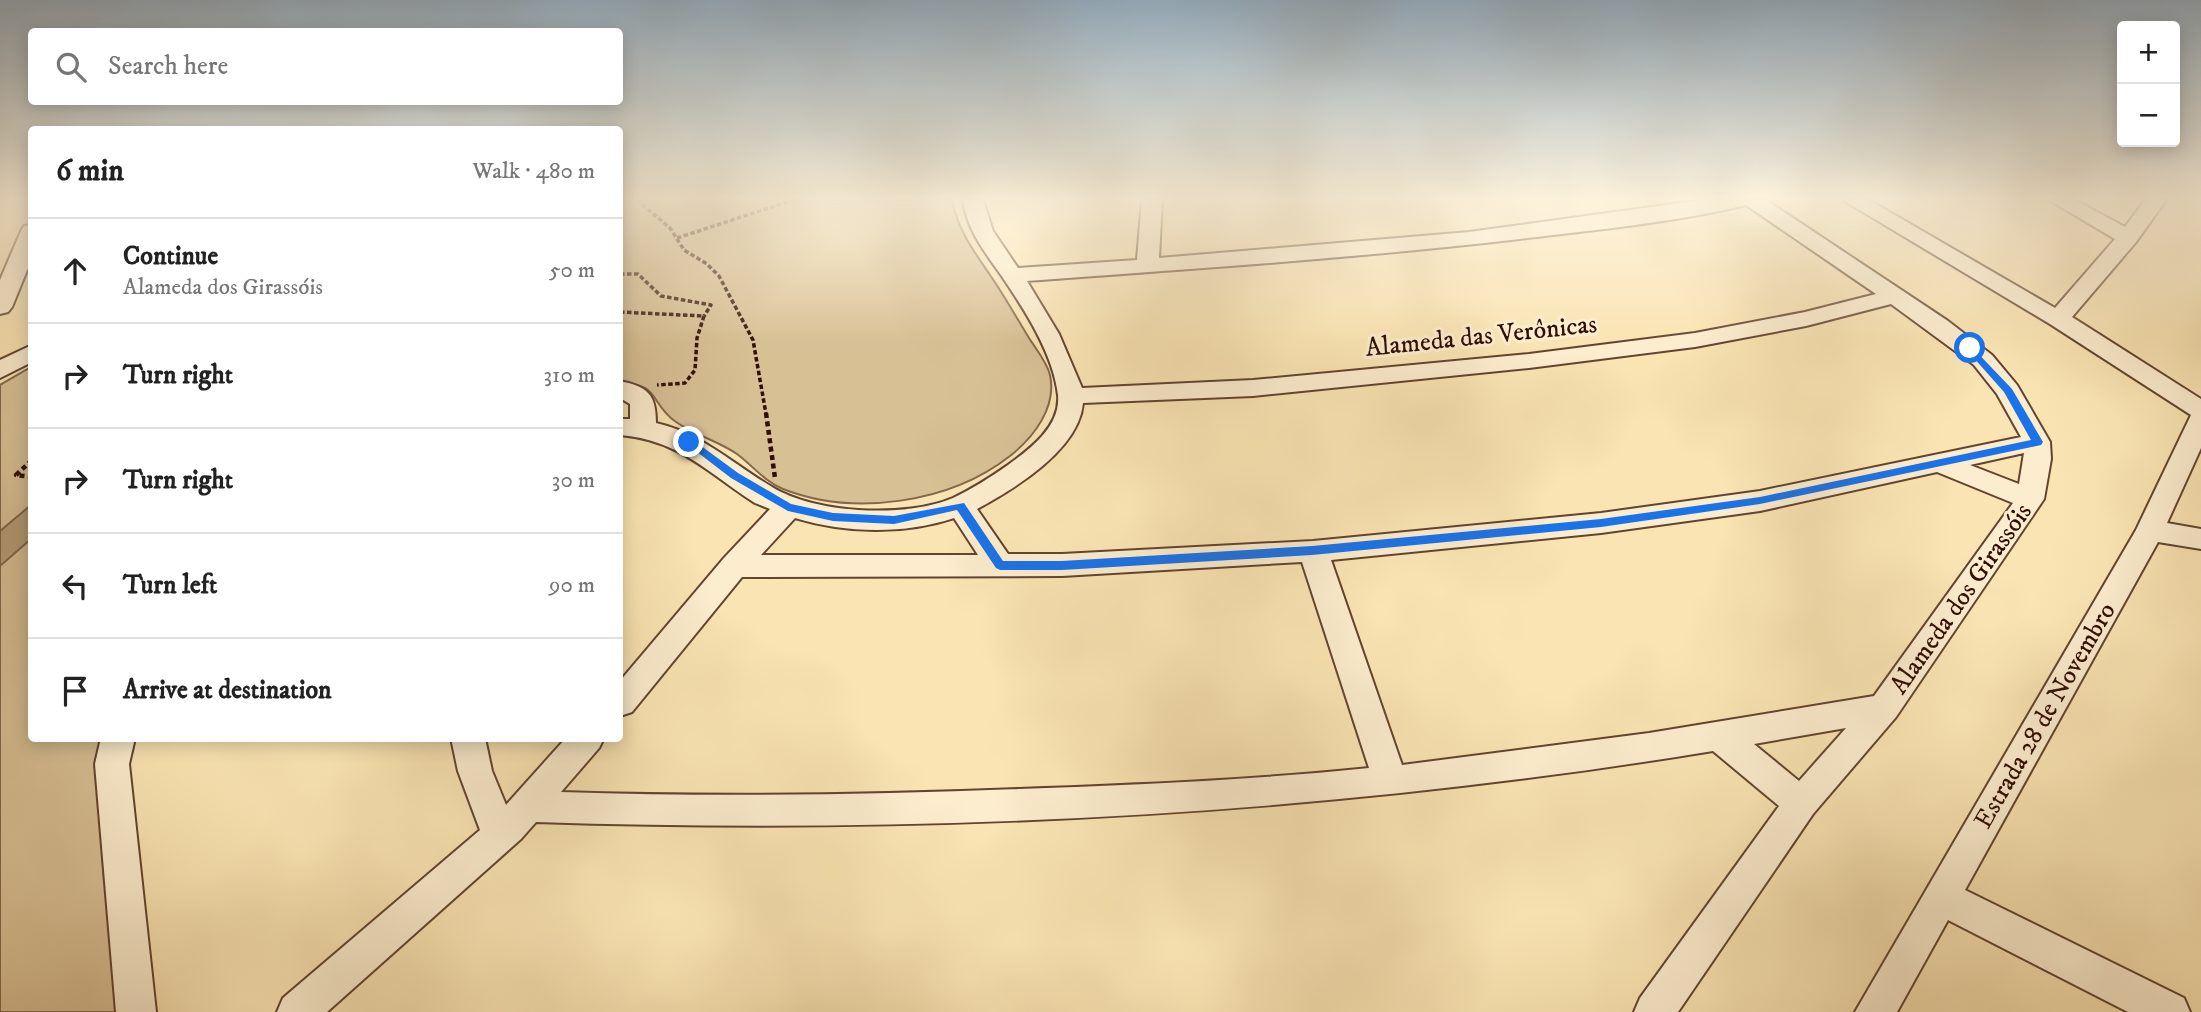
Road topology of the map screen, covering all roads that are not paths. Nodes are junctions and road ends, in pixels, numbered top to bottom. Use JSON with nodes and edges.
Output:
{"nodes":[{"id":1,"x":25,"y":247,"type":"edge"},
{"id":2,"x":990,"y":247,"type":"edge"},
{"id":3,"x":1149,"y":247,"type":"edge"},
{"id":4,"x":1380,"y":247,"type":"edge"},
{"id":5,"x":1822,"y":247,"type":"edge"},
{"id":6,"x":1934,"y":247,"type":"edge"},
{"id":7,"x":2119,"y":247,"type":"edge"},
{"id":8,"x":1148,"y":266,"type":"junction"},
{"id":9,"x":1012,"y":275,"type":"junction"},
{"id":10,"x":1894,"y":296,"type":"junction"},
{"id":11,"x":0,"y":307,"type":"edge"},
{"id":12,"x":2057,"y":319,"type":"junction"},
{"id":13,"x":28,"y":354,"type":"edge"},
{"id":14,"x":0,"y":370,"type":"edge"},
{"id":15,"x":623,"y":390,"type":"edge"},
{"id":16,"x":1071,"y":396,"type":"junction"},
{"id":17,"x":2201,"y":410,"type":"edge"},
{"id":18,"x":2201,"y":419,"type":"edge"},
{"id":19,"x":631,"y":428,"type":"edge"},
{"id":20,"x":2037,"y":442,"type":"junction"},
{"id":21,"x":1939,"y":463,"type":"junction"},
{"id":22,"x":2191,"y":468,"type":"edge"},
{"id":23,"x":779,"y":492,"type":"junction"},
{"id":24,"x":2030,"y":499,"type":"junction"},
{"id":25,"x":960,"y":506,"type":"junction"},
{"id":26,"x":2150,"y":530,"type":"junction"},
{"id":27,"x":2201,"y":539,"type":"edge"},
{"id":28,"x":1312,"y":551,"type":"junction"},
{"id":29,"x":1000,"y":565,"type":"junction"},
{"id":30,"x":734,"y":566,"type":"junction"},
{"id":31,"x":624,"y":692,"type":"edge"},
{"id":32,"x":1884,"y":708,"type":"junction"},
{"id":33,"x":1720,"y":737,"type":"junction"},
{"id":34,"x":117,"y":742,"type":"edge"},
{"id":35,"x":469,"y":742,"type":"edge"},
{"id":36,"x":584,"y":742,"type":"edge"},
{"id":37,"x":1390,"y":780,"type":"junction"},
{"id":38,"x":1801,"y":803,"type":"junction"},
{"id":39,"x":528,"y":806,"type":"junction"},
{"id":40,"x":500,"y":835,"type":"junction"},
{"id":41,"x":1940,"y":897,"type":"junction"},
{"id":42,"x":1881,"y":1010,"type":"edge"},
{"id":43,"x":136,"y":1012,"type":"edge"},
{"id":44,"x":297,"y":1012,"type":"edge"},
{"id":45,"x":1654,"y":1012,"type":"edge"},
{"id":46,"x":2170,"y":1012,"type":"edge"}],
"edges":[{"from":1,"to":11,"type":"street"},
{"from":2,"to":9,"type":"street"},
{"from":3,"to":8,"type":"street"},
{"from":4,"to":8,"type":"street"},
{"from":5,"to":10,"type":"street"},
{"from":6,"to":12,"type":"street"},
{"from":7,"to":12,"type":"street"},
{"from":8,"to":9,"type":"street"},
{"from":9,"to":16,"type":"street"},
{"from":10,"to":16,"type":"street","name":"Alameda das Verônicas"},
{"from":10,"to":20,"type":"street"},
{"from":12,"to":17,"type":"street"},
{"from":13,"to":14,"type":"street"},
{"from":15,"to":19,"type":"street"},
{"from":16,"to":25,"type":"street"},
{"from":18,"to":22,"type":"street","name":"Estrada 28 de Novembro"},
{"from":19,"to":23,"type":"street"},
{"from":20,"to":21,"type":"street"},
{"from":20,"to":24,"type":"street","name":"Alameda dos Girassóis"},
{"from":21,"to":24,"type":"street"},
{"from":21,"to":28,"type":"street"},
{"from":22,"to":26,"type":"street","name":"Estrada 28 de Novembro"},
{"from":23,"to":25,"type":"street"},
{"from":23,"to":30,"type":"street"},
{"from":24,"to":32,"type":"street","name":"Alameda dos Girassóis"},
{"from":25,"to":29,"type":"street"},
{"from":26,"to":27,"type":"street"},
{"from":26,"to":41,"type":"street","name":"Estrada 28 de Novembro"},
{"from":28,"to":29,"type":"street"},
{"from":28,"to":37,"type":"street"},
{"from":29,"to":30,"type":"street"},
{"from":30,"to":31,"type":"street"},
{"from":32,"to":33,"type":"street"},
{"from":32,"to":38,"type":"street","name":"Alameda dos Girassóis"},
{"from":33,"to":37,"type":"street"},
{"from":33,"to":38,"type":"street"},
{"from":34,"to":43,"type":"street"},
{"from":35,"to":40,"type":"street"},
{"from":36,"to":39,"type":"street"},
{"from":37,"to":39,"type":"street"},
{"from":38,"to":45,"type":"street","name":"Alameda dos Girassóis"},
{"from":39,"to":40,"type":"street"},
{"from":40,"to":44,"type":"street"},
{"from":41,"to":42,"type":"street","name":"Estrada 28 de Novembro"},
{"from":41,"to":46,"type":"street"}]}
